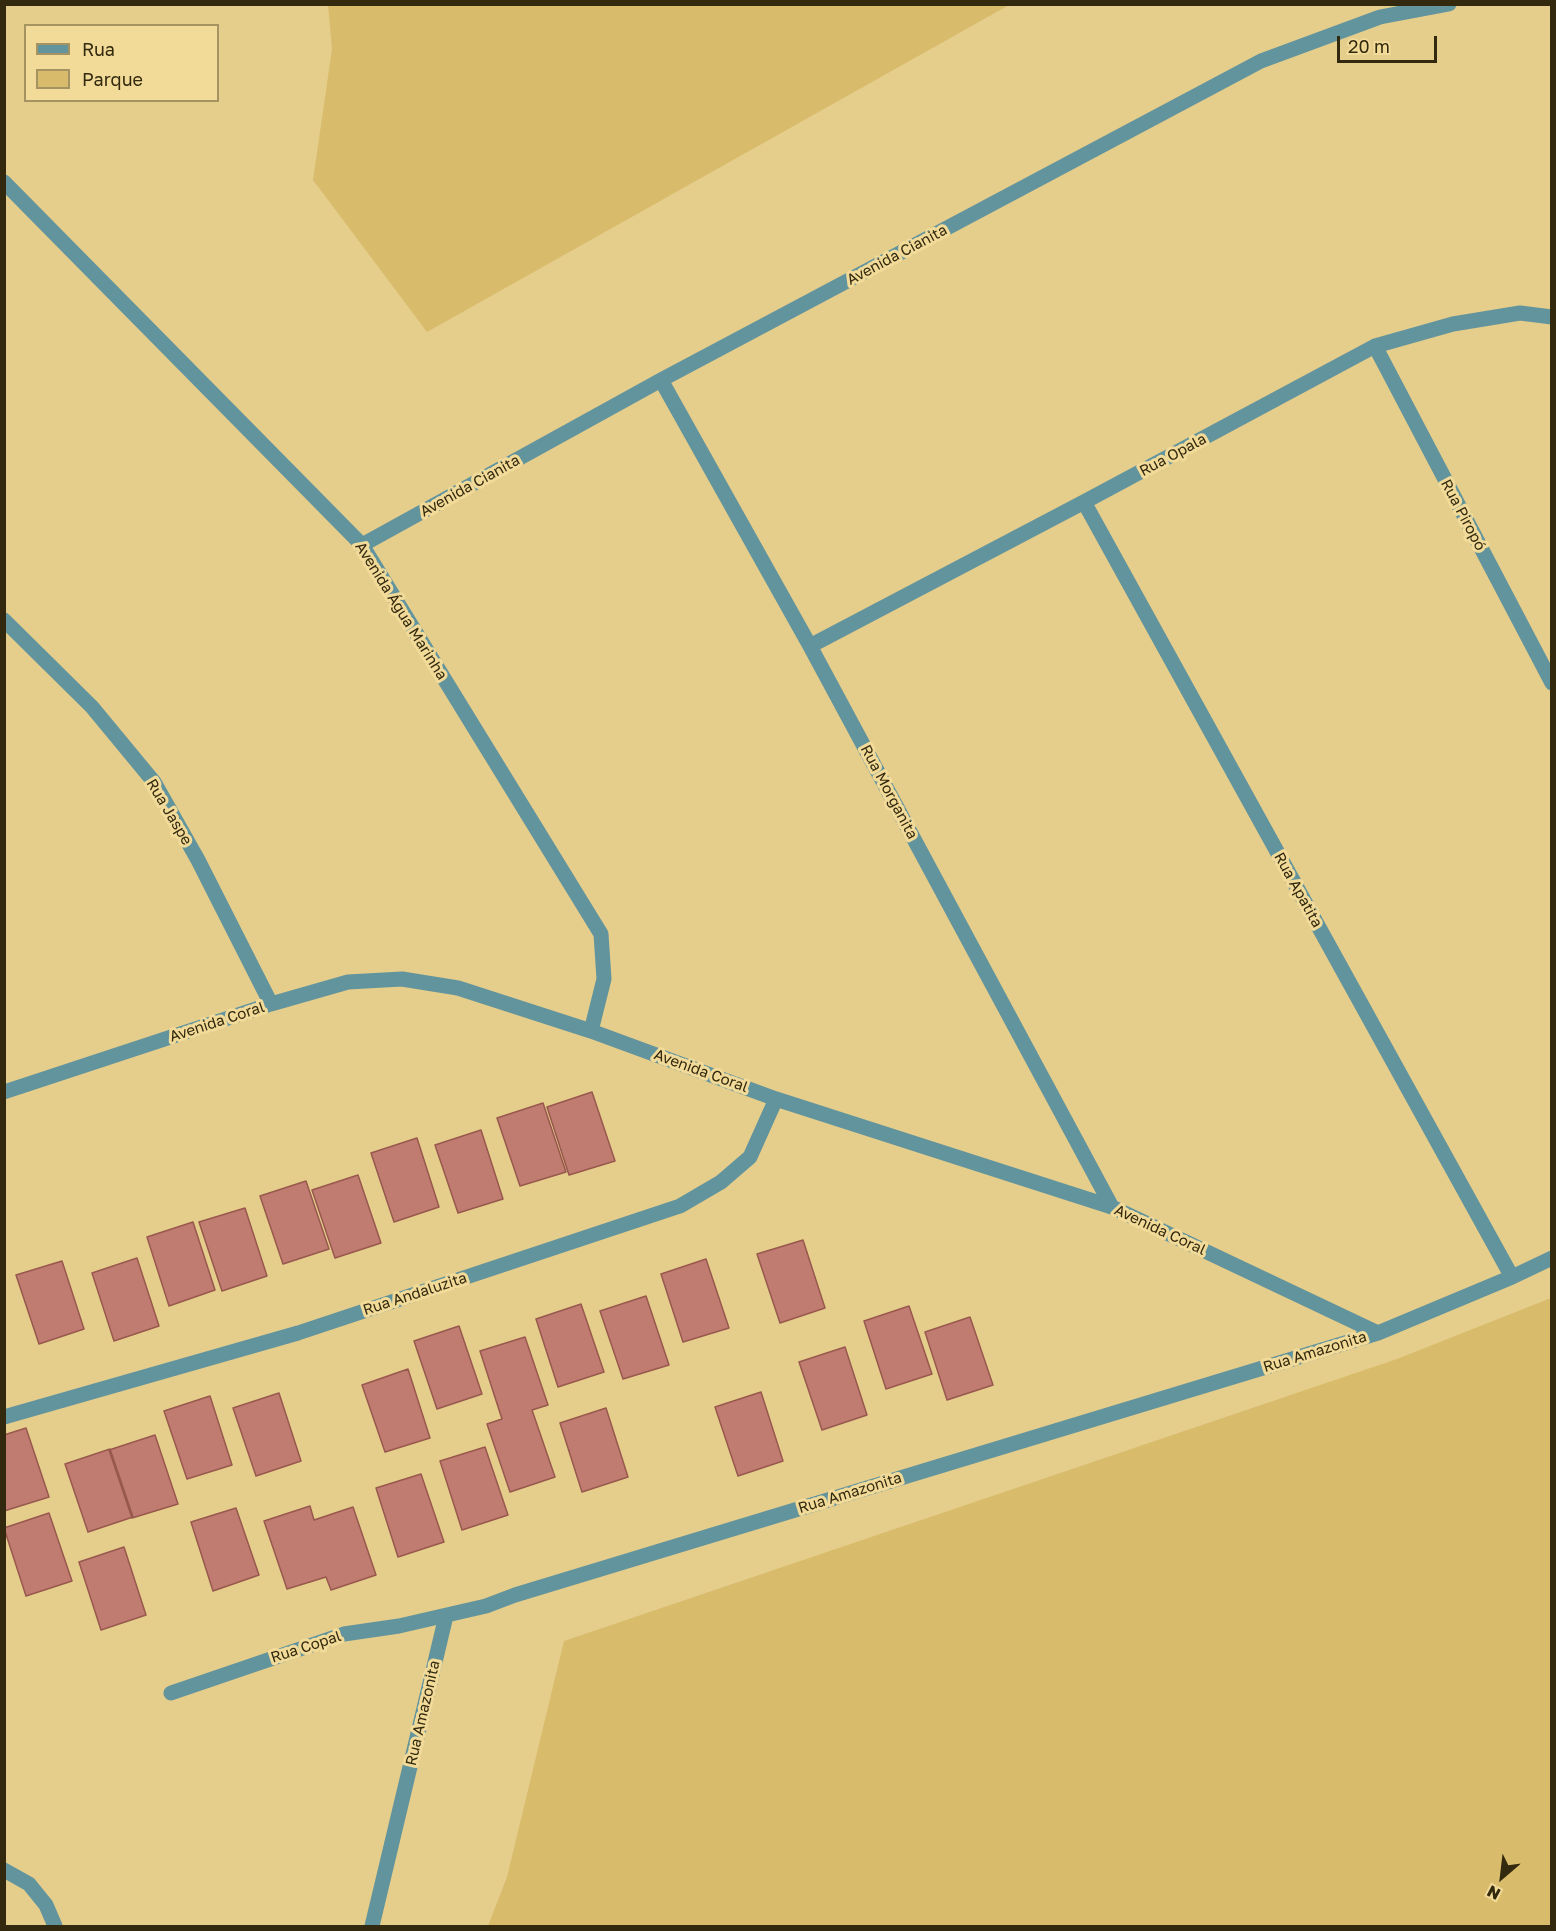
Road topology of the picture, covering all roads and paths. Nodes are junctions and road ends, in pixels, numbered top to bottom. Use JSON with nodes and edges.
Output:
{"nodes":[{"id":1,"x":1449,"y":4,"type":"edge"},
{"id":2,"x":4,"y":182,"type":"edge"},
{"id":3,"x":1551,"y":317,"type":"edge"},
{"id":4,"x":1375,"y":346,"type":"junction"},
{"id":5,"x":661,"y":380,"type":"junction"},
{"id":6,"x":1084,"y":502,"type":"junction"},
{"id":7,"x":362,"y":545,"type":"junction"},
{"id":8,"x":4,"y":620,"type":"edge"},
{"id":9,"x":810,"y":646,"type":"junction"},
{"id":10,"x":1551,"y":683,"type":"edge"},
{"id":11,"x":272,"y":1004,"type":"junction"},
{"id":12,"x":591,"y":1031,"type":"junction"},
{"id":13,"x":4,"y":1092,"type":"edge"},
{"id":14,"x":776,"y":1099,"type":"junction"},
{"id":15,"x":1112,"y":1207,"type":"junction"},
{"id":16,"x":1551,"y":1258,"type":"edge"},
{"id":17,"x":1512,"y":1277,"type":"junction"},
{"id":18,"x":1378,"y":1333,"type":"junction"},
{"id":19,"x":4,"y":1418,"type":"edge"},
{"id":20,"x":446,"y":1616,"type":"junction"},
{"id":21,"x":171,"y":1693,"type":"dead end"},
{"id":22,"x":4,"y":1870,"type":"edge"},
{"id":23,"x":55,"y":1926,"type":"edge"},
{"id":24,"x":372,"y":1926,"type":"edge"}],
"edges":[{"from":1,"to":5,"type":"street","name":"Avenida Cianita"},
{"from":2,"to":7,"type":"street","name":"Avenida Água Marinha"},
{"from":3,"to":4,"type":"street","name":"Rua Opala"},
{"from":4,"to":6,"type":"street","name":"Rua Opala"},
{"from":4,"to":10,"type":"street","name":"Rua Piropó"},
{"from":5,"to":7,"type":"street","name":"Avenida Cianita"},
{"from":5,"to":9,"type":"street","name":"Rua Morganita"},
{"from":6,"to":9,"type":"street","name":"Rua Opala"},
{"from":6,"to":17,"type":"street","name":"Rua Apatita"},
{"from":7,"to":12,"type":"street","name":"Avenida Água Marinha"},
{"from":8,"to":11,"type":"street","name":"Rua Jaspe"},
{"from":9,"to":15,"type":"street","name":"Rua Morganita"},
{"from":11,"to":12,"type":"street","name":"Avenida Coral"},
{"from":11,"to":13,"type":"street","name":"Avenida Coral"},
{"from":12,"to":14,"type":"street","name":"Avenida Coral"},
{"from":14,"to":15,"type":"street","name":"Avenida Coral"},
{"from":14,"to":19,"type":"street","name":"Rua Andaluzita"},
{"from":15,"to":18,"type":"street","name":"Avenida Coral"},
{"from":16,"to":17,"type":"street","name":"Rua Amazonita"},
{"from":17,"to":18,"type":"street","name":"Rua Amazonita"},
{"from":18,"to":20,"type":"street","name":"Rua Amazonita"},
{"from":20,"to":21,"type":"street","name":"Rua Copal"},
{"from":20,"to":24,"type":"street","name":"Rua Amazonita"},
{"from":22,"to":23,"type":"street"}]}
